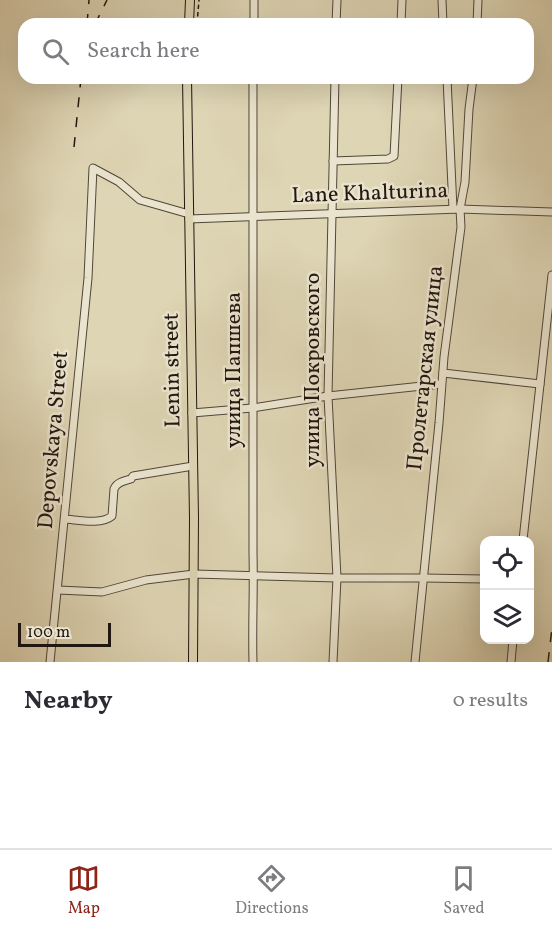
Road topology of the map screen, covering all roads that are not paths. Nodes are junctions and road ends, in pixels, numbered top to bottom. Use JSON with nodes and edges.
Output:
{"nodes":[{"id":1,"x":190,"y":0,"type":"edge"},
{"id":2,"x":254,"y":0,"type":"edge"},
{"id":3,"x":337,"y":0,"type":"edge"},
{"id":4,"x":402,"y":0,"type":"edge"},
{"id":5,"x":442,"y":0,"type":"edge"},
{"id":6,"x":478,"y":0,"type":"edge"},
{"id":7,"x":189,"y":18,"type":"edge"},
{"id":8,"x":254,"y":18,"type":"edge"},
{"id":9,"x":336,"y":18,"type":"edge"},
{"id":10,"x":401,"y":18,"type":"edge"},
{"id":11,"x":443,"y":18,"type":"edge"},
{"id":12,"x":477,"y":18,"type":"edge"},
{"id":13,"x":187,"y":84,"type":"edge"},
{"id":14,"x":253,"y":84,"type":"edge"},
{"id":15,"x":335,"y":84,"type":"edge"},
{"id":16,"x":398,"y":84,"type":"edge"},
{"id":17,"x":447,"y":84,"type":"edge"},
{"id":18,"x":472,"y":84,"type":"edge"},
{"id":19,"x":333,"y":161,"type":"junction"},
{"id":20,"x":456,"y":209,"type":"junction"},
{"id":21,"x":552,"y":212,"type":"edge"},
{"id":22,"x":331,"y":214,"type":"junction"},
{"id":23,"x":189,"y":216,"type":"junction"},
{"id":24,"x":252,"y":216,"type":"junction"},
{"id":25,"x":552,"y":275,"type":"edge"},
{"id":26,"x":443,"y":373,"type":"junction"},
{"id":27,"x":441,"y":384,"type":"junction"},
{"id":28,"x":540,"y":384,"type":"junction"},
{"id":29,"x":328,"y":396,"type":"junction"},
{"id":30,"x":252,"y":408,"type":"junction"},
{"id":31,"x":192,"y":412,"type":"junction"},
{"id":32,"x":193,"y":466,"type":"junction"},
{"id":33,"x":65,"y":519,"type":"junction"},
{"id":34,"x":523,"y":536,"type":"edge"},
{"id":35,"x":194,"y":574,"type":"junction"},
{"id":36,"x":254,"y":576,"type":"junction"},
{"id":37,"x":338,"y":578,"type":"junction"},
{"id":38,"x":423,"y":578,"type":"junction"},
{"id":39,"x":480,"y":579,"type":"edge"},
{"id":40,"x":58,"y":590,"type":"junction"},
{"id":41,"x":513,"y":644,"type":"edge"},
{"id":42,"x":50,"y":662,"type":"edge"},
{"id":43,"x":193,"y":662,"type":"edge"},
{"id":44,"x":253,"y":662,"type":"edge"},
{"id":45,"x":333,"y":662,"type":"edge"},
{"id":46,"x":414,"y":662,"type":"edge"},
{"id":47,"x":511,"y":662,"type":"edge"}],
"edges":[{"from":1,"to":7,"type":"main road"},
{"from":2,"to":8,"type":"street"},
{"from":3,"to":9,"type":"street"},
{"from":4,"to":10,"type":"street"},
{"from":5,"to":11,"type":"street"},
{"from":6,"to":12,"type":"street"},
{"from":13,"to":23,"type":"main road","name":"Lenin street"},
{"from":14,"to":24,"type":"street","name":"улица Папшева"},
{"from":15,"to":19,"type":"street","name":"улица Покровского"},
{"from":16,"to":19,"type":"street"},
{"from":17,"to":20,"type":"street","name":"Пролетарская улица"},
{"from":18,"to":20,"type":"street","name":"Пролетарская улица"},
{"from":19,"to":22,"type":"street","name":"улица Покровского"},
{"from":20,"to":21,"type":"street","name":"Lane Khalturina"},
{"from":20,"to":22,"type":"street","name":"Lane Khalturina"},
{"from":20,"to":26,"type":"street","name":"Пролетарская улица"},
{"from":22,"to":24,"type":"street","name":"Lane Khalturina"},
{"from":22,"to":29,"type":"street","name":"улица Покровского"},
{"from":23,"to":24,"type":"street","name":"Lane Khalturina"},
{"from":23,"to":31,"type":"main road","name":"Lenin street"},
{"from":23,"to":33,"type":"street","name":"Depovskaya Street"},
{"from":24,"to":30,"type":"street","name":"улица Папшева"},
{"from":25,"to":28,"type":"street"},
{"from":26,"to":27,"type":"street","name":"Пролетарская улица"},
{"from":26,"to":28,"type":"street"},
{"from":27,"to":29,"type":"street"},
{"from":27,"to":38,"type":"street","name":"Пролетарская улица"},
{"from":28,"to":34,"type":"street"},
{"from":29,"to":30,"type":"street"},
{"from":29,"to":37,"type":"street","name":"улица Покровского"},
{"from":30,"to":31,"type":"street"},
{"from":30,"to":36,"type":"street","name":"улица Папшева"},
{"from":31,"to":32,"type":"main road","name":"Lenin street"},
{"from":32,"to":33,"type":"street"},
{"from":32,"to":35,"type":"main road","name":"Lenin street"},
{"from":33,"to":40,"type":"street","name":"Depovskaya Street"},
{"from":35,"to":36,"type":"street"},
{"from":35,"to":40,"type":"street"},
{"from":35,"to":43,"type":"main road","name":"Lenin street"},
{"from":36,"to":37,"type":"street"},
{"from":36,"to":44,"type":"street","name":"улица Папшева"},
{"from":37,"to":38,"type":"street"},
{"from":37,"to":45,"type":"street","name":"улица Покровского"},
{"from":38,"to":39,"type":"street"},
{"from":38,"to":46,"type":"street","name":"Пролетарская улица"},
{"from":40,"to":42,"type":"street","name":"Depovskaya Street"},
{"from":41,"to":47,"type":"street"}]}
